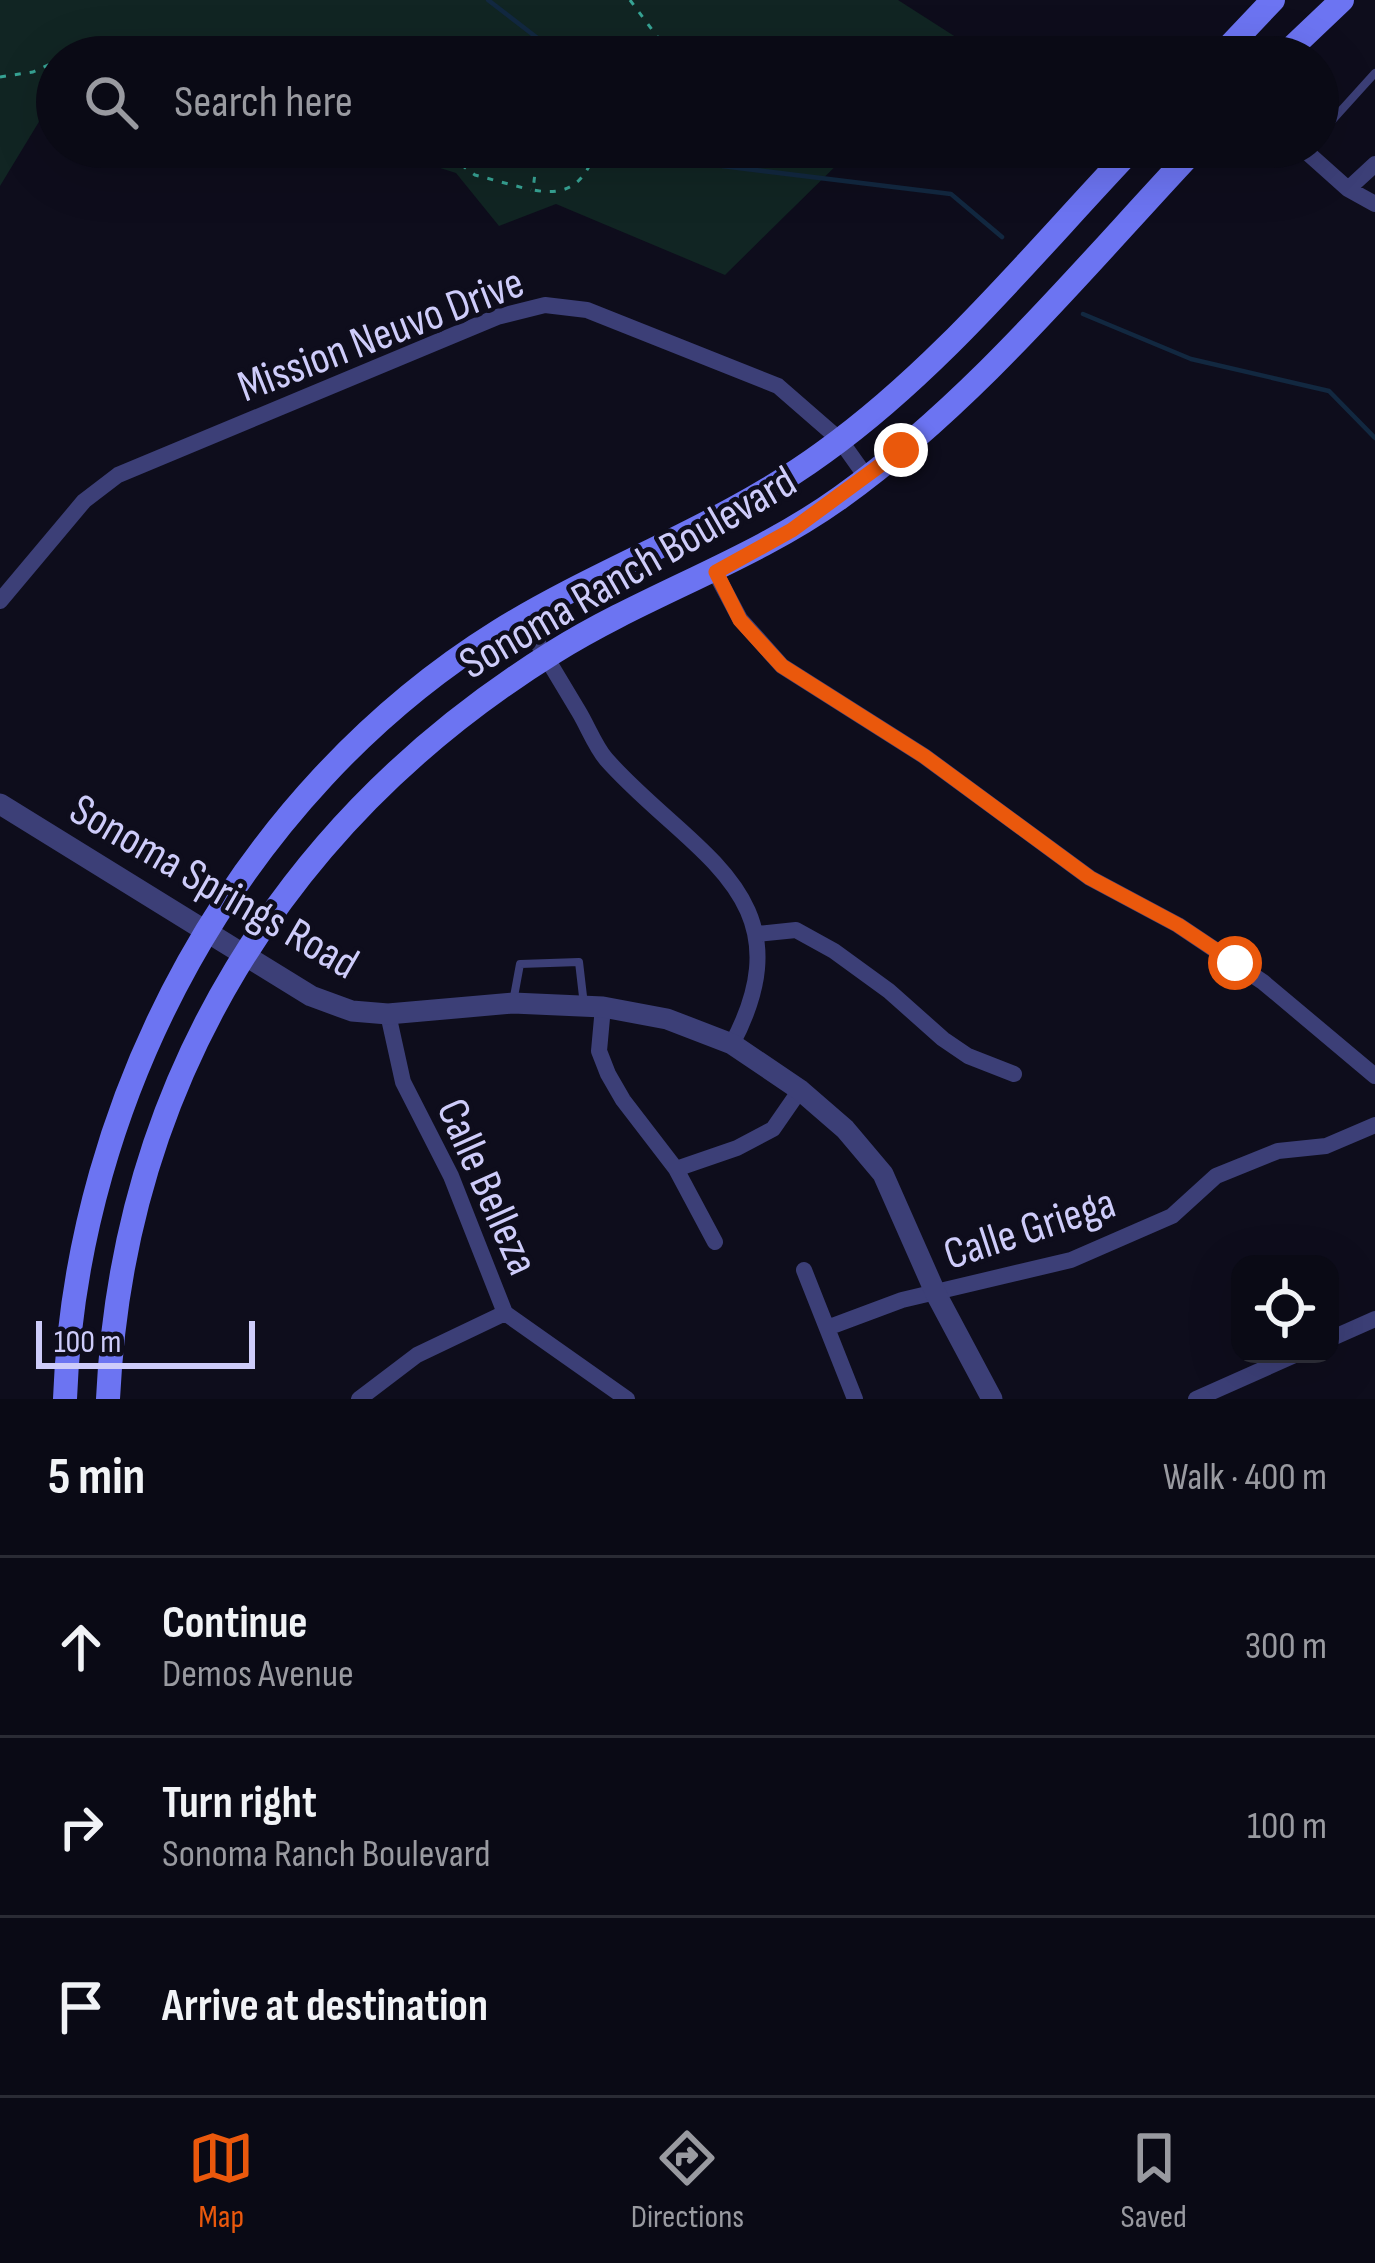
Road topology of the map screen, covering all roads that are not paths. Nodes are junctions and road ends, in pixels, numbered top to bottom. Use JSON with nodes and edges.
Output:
{"nodes":[{"id":1,"x":1273,"y":0,"type":"edge"},
{"id":2,"x":1342,"y":0,"type":"edge"},
{"id":3,"x":1239,"y":36,"type":"edge"},
{"id":4,"x":1304,"y":36,"type":"edge"},
{"id":5,"x":1375,"y":73,"type":"edge"},
{"id":6,"x":1339,"y":112,"type":"edge"},
{"id":7,"x":1375,"y":164,"type":"edge"},
{"id":8,"x":1114,"y":168,"type":"edge"},
{"id":9,"x":1177,"y":168,"type":"edge"},
{"id":10,"x":1329,"y":168,"type":"edge"},
{"id":11,"x":1348,"y":189,"type":"junction"},
{"id":12,"x":1375,"y":204,"type":"edge"},
{"id":13,"x":840,"y":440,"type":"junction"},
{"id":14,"x":867,"y":478,"type":"junction"},
{"id":15,"x":716,"y":572,"type":"junction"},
{"id":16,"x":0,"y":601,"type":"edge"},
{"id":17,"x":522,"y":617,"type":"junction"},
{"id":18,"x":546,"y":657,"type":"junction"},
{"id":19,"x":0,"y":804,"type":"edge"},
{"id":20,"x":208,"y":930,"type":"junction"},
{"id":21,"x":758,"y":934,"type":"junction"},
{"id":22,"x":244,"y":955,"type":"junction"},
{"id":23,"x":513,"y":1003,"type":"junction"},
{"id":24,"x":594,"y":1007,"type":"junction"},
{"id":25,"x":388,"y":1014,"type":"junction"},
{"id":26,"x":732,"y":1044,"type":"junction"},
{"id":27,"x":1014,"y":1074,"type":"dead end"},
{"id":28,"x":1375,"y":1076,"type":"edge"},
{"id":29,"x":800,"y":1090,"type":"junction"},
{"id":30,"x":1375,"y":1125,"type":"edge"},
{"id":31,"x":676,"y":1169,"type":"junction"},
{"id":32,"x":715,"y":1242,"type":"dead end"},
{"id":33,"x":804,"y":1270,"type":"dead end"},
{"id":34,"x":936,"y":1294,"type":"junction"},
{"id":35,"x":505,"y":1313,"type":"junction"},
{"id":36,"x":1375,"y":1319,"type":"edge"},
{"id":37,"x":827,"y":1328,"type":"junction"},
{"id":38,"x":1339,"y":1336,"type":"edge"},
{"id":39,"x":1278,"y":1363,"type":"edge"},
{"id":40,"x":383,"y":1391,"type":"edge"},
{"id":41,"x":65,"y":1399,"type":"edge"},
{"id":42,"x":108,"y":1399,"type":"edge"},
{"id":43,"x":359,"y":1399,"type":"edge"},
{"id":44,"x":627,"y":1399,"type":"edge"},
{"id":45,"x":855,"y":1399,"type":"edge"},
{"id":46,"x":992,"y":1399,"type":"edge"},
{"id":47,"x":1196,"y":1399,"type":"edge"}],
"edges":[{"from":1,"to":3,"type":"main road"},
{"from":2,"to":4,"type":"main road"},
{"from":5,"to":6,"type":"lane"},
{"from":7,"to":11,"type":"street"},
{"from":8,"to":13,"type":"main road","name":"Sonoma Ranch Boulevard"},
{"from":9,"to":14,"type":"main road","name":"Sonoma Ranch Boulevard"},
{"from":10,"to":11,"type":"street"},
{"from":11,"to":12,"type":"street"},
{"from":13,"to":14,"type":"street","name":"Mission Neuvo Drive"},
{"from":13,"to":16,"type":"street","name":"Mission Neuvo Drive"},
{"from":13,"to":17,"type":"main road","name":"Sonoma Ranch Boulevard"},
{"from":14,"to":15,"type":"main road","name":"Sonoma Ranch Boulevard"},
{"from":15,"to":18,"type":"main road","name":"Sonoma Ranch Boulevard"},
{"from":15,"to":28,"type":"street"},
{"from":17,"to":18,"type":"street"},
{"from":17,"to":20,"type":"main road","name":"Sonoma Ranch Boulevard"},
{"from":18,"to":21,"type":"street"},
{"from":18,"to":22,"type":"main road","name":"Sonoma Ranch Boulevard"},
{"from":19,"to":20,"type":"street","name":"Sonoma Springs Road"},
{"from":20,"to":22,"type":"street","name":"Sonoma Springs Road"},
{"from":20,"to":41,"type":"main road","name":"Sonoma Ranch Boulevard"},
{"from":21,"to":26,"type":"street"},
{"from":21,"to":27,"type":"street"},
{"from":22,"to":25,"type":"street","name":"Sonoma Springs Road"},
{"from":22,"to":42,"type":"main road","name":"Sonoma Ranch Boulevard"},
{"from":23,"to":24,"type":"street","name":"Sonoma Springs Road"},
{"from":23,"to":24,"type":"lane"},
{"from":23,"to":25,"type":"street","name":"Sonoma Springs Road"},
{"from":24,"to":26,"type":"street","name":"Sonoma Springs Road"},
{"from":24,"to":31,"type":"street"},
{"from":25,"to":35,"type":"street","name":"Calle Belleza"},
{"from":26,"to":29,"type":"street","name":"Sonoma Springs Road"},
{"from":29,"to":31,"type":"street"},
{"from":29,"to":34,"type":"street","name":"Sonoma Springs Road"},
{"from":30,"to":34,"type":"street","name":"Calle Griega"},
{"from":31,"to":32,"type":"street"},
{"from":33,"to":37,"type":"street"},
{"from":34,"to":37,"type":"street","name":"Calle Griega"},
{"from":34,"to":46,"type":"street","name":"Sonoma Springs Road"},
{"from":35,"to":40,"type":"street"},
{"from":35,"to":44,"type":"street","name":"Calle Belleza"},
{"from":36,"to":38,"type":"street"},
{"from":37,"to":45,"type":"street"},
{"from":39,"to":47,"type":"street"},
{"from":40,"to":43,"type":"street"}]}
